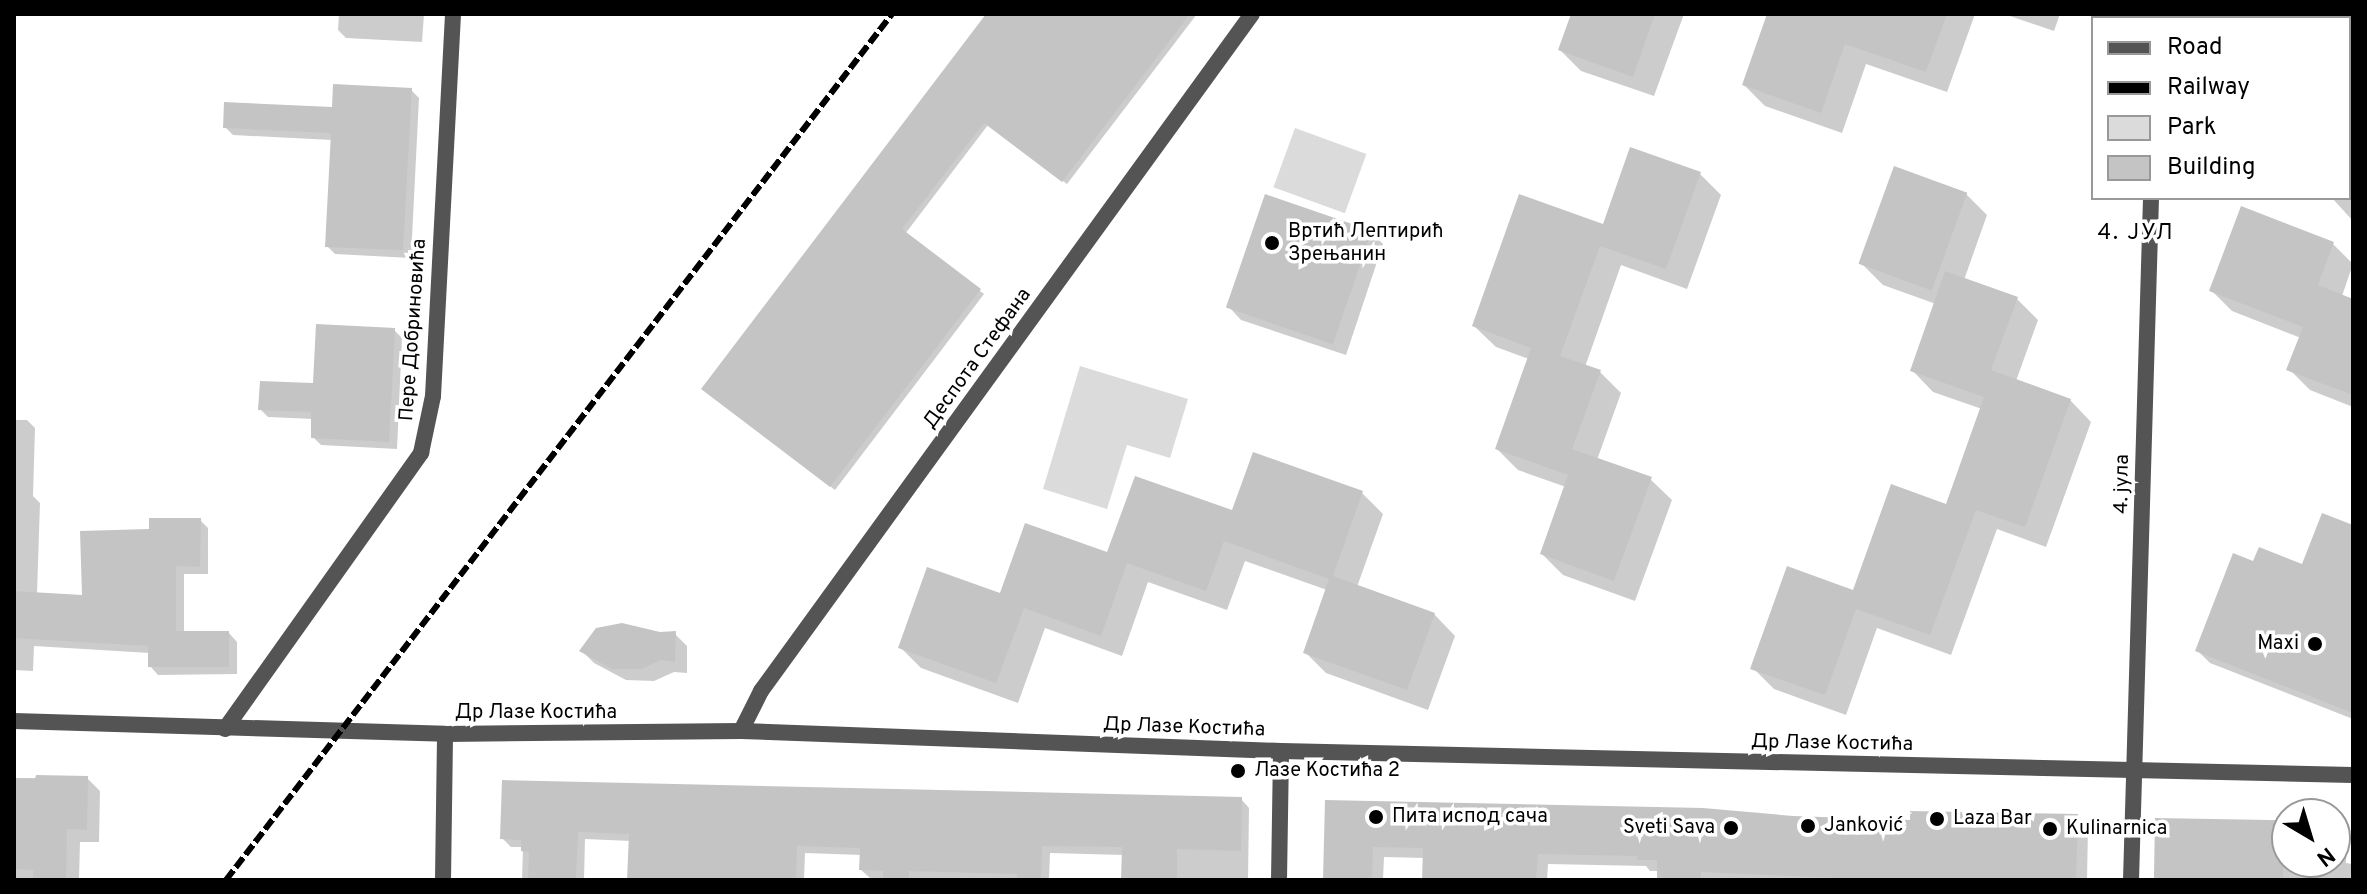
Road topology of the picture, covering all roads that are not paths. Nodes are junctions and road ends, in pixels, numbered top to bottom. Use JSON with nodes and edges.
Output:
{"nodes":[{"id":1,"x":453,"y":14,"type":"edge"},
{"id":2,"x":1252,"y":14,"type":"edge"},
{"id":3,"x":2151,"y":200,"type":"edge"},
{"id":4,"x":14,"y":721,"type":"edge"},
{"id":5,"x":225,"y":729,"type":"junction"},
{"id":6,"x":741,"y":731,"type":"junction"},
{"id":7,"x":445,"y":734,"type":"junction"},
{"id":8,"x":1281,"y":751,"type":"junction"},
{"id":9,"x":2133,"y":771,"type":"junction"},
{"id":10,"x":2353,"y":775,"type":"edge"},
{"id":11,"x":443,"y":880,"type":"edge"},
{"id":12,"x":1279,"y":880,"type":"edge"},
{"id":13,"x":2131,"y":880,"type":"edge"}],
"edges":[{"from":1,"to":5,"type":"street","name":"Пере Добриновића"},
{"from":2,"to":6,"type":"street","name":"Деспота Стефана"},
{"from":3,"to":9,"type":"street","name":"4. јула"},
{"from":4,"to":5,"type":"street","name":"Др Лазе Костића"},
{"from":5,"to":7,"type":"street","name":"Др Лазе Костића"},
{"from":6,"to":7,"type":"street","name":"Др Лазе Костића"},
{"from":6,"to":8,"type":"street","name":"Др Лазе Костића"},
{"from":7,"to":11,"type":"street"},
{"from":8,"to":9,"type":"street","name":"Др Лазе Костића"},
{"from":8,"to":12,"type":"street"},
{"from":9,"to":10,"type":"street","name":"Др Лазе Костића"},
{"from":9,"to":13,"type":"street","name":"4. јула"}]}
